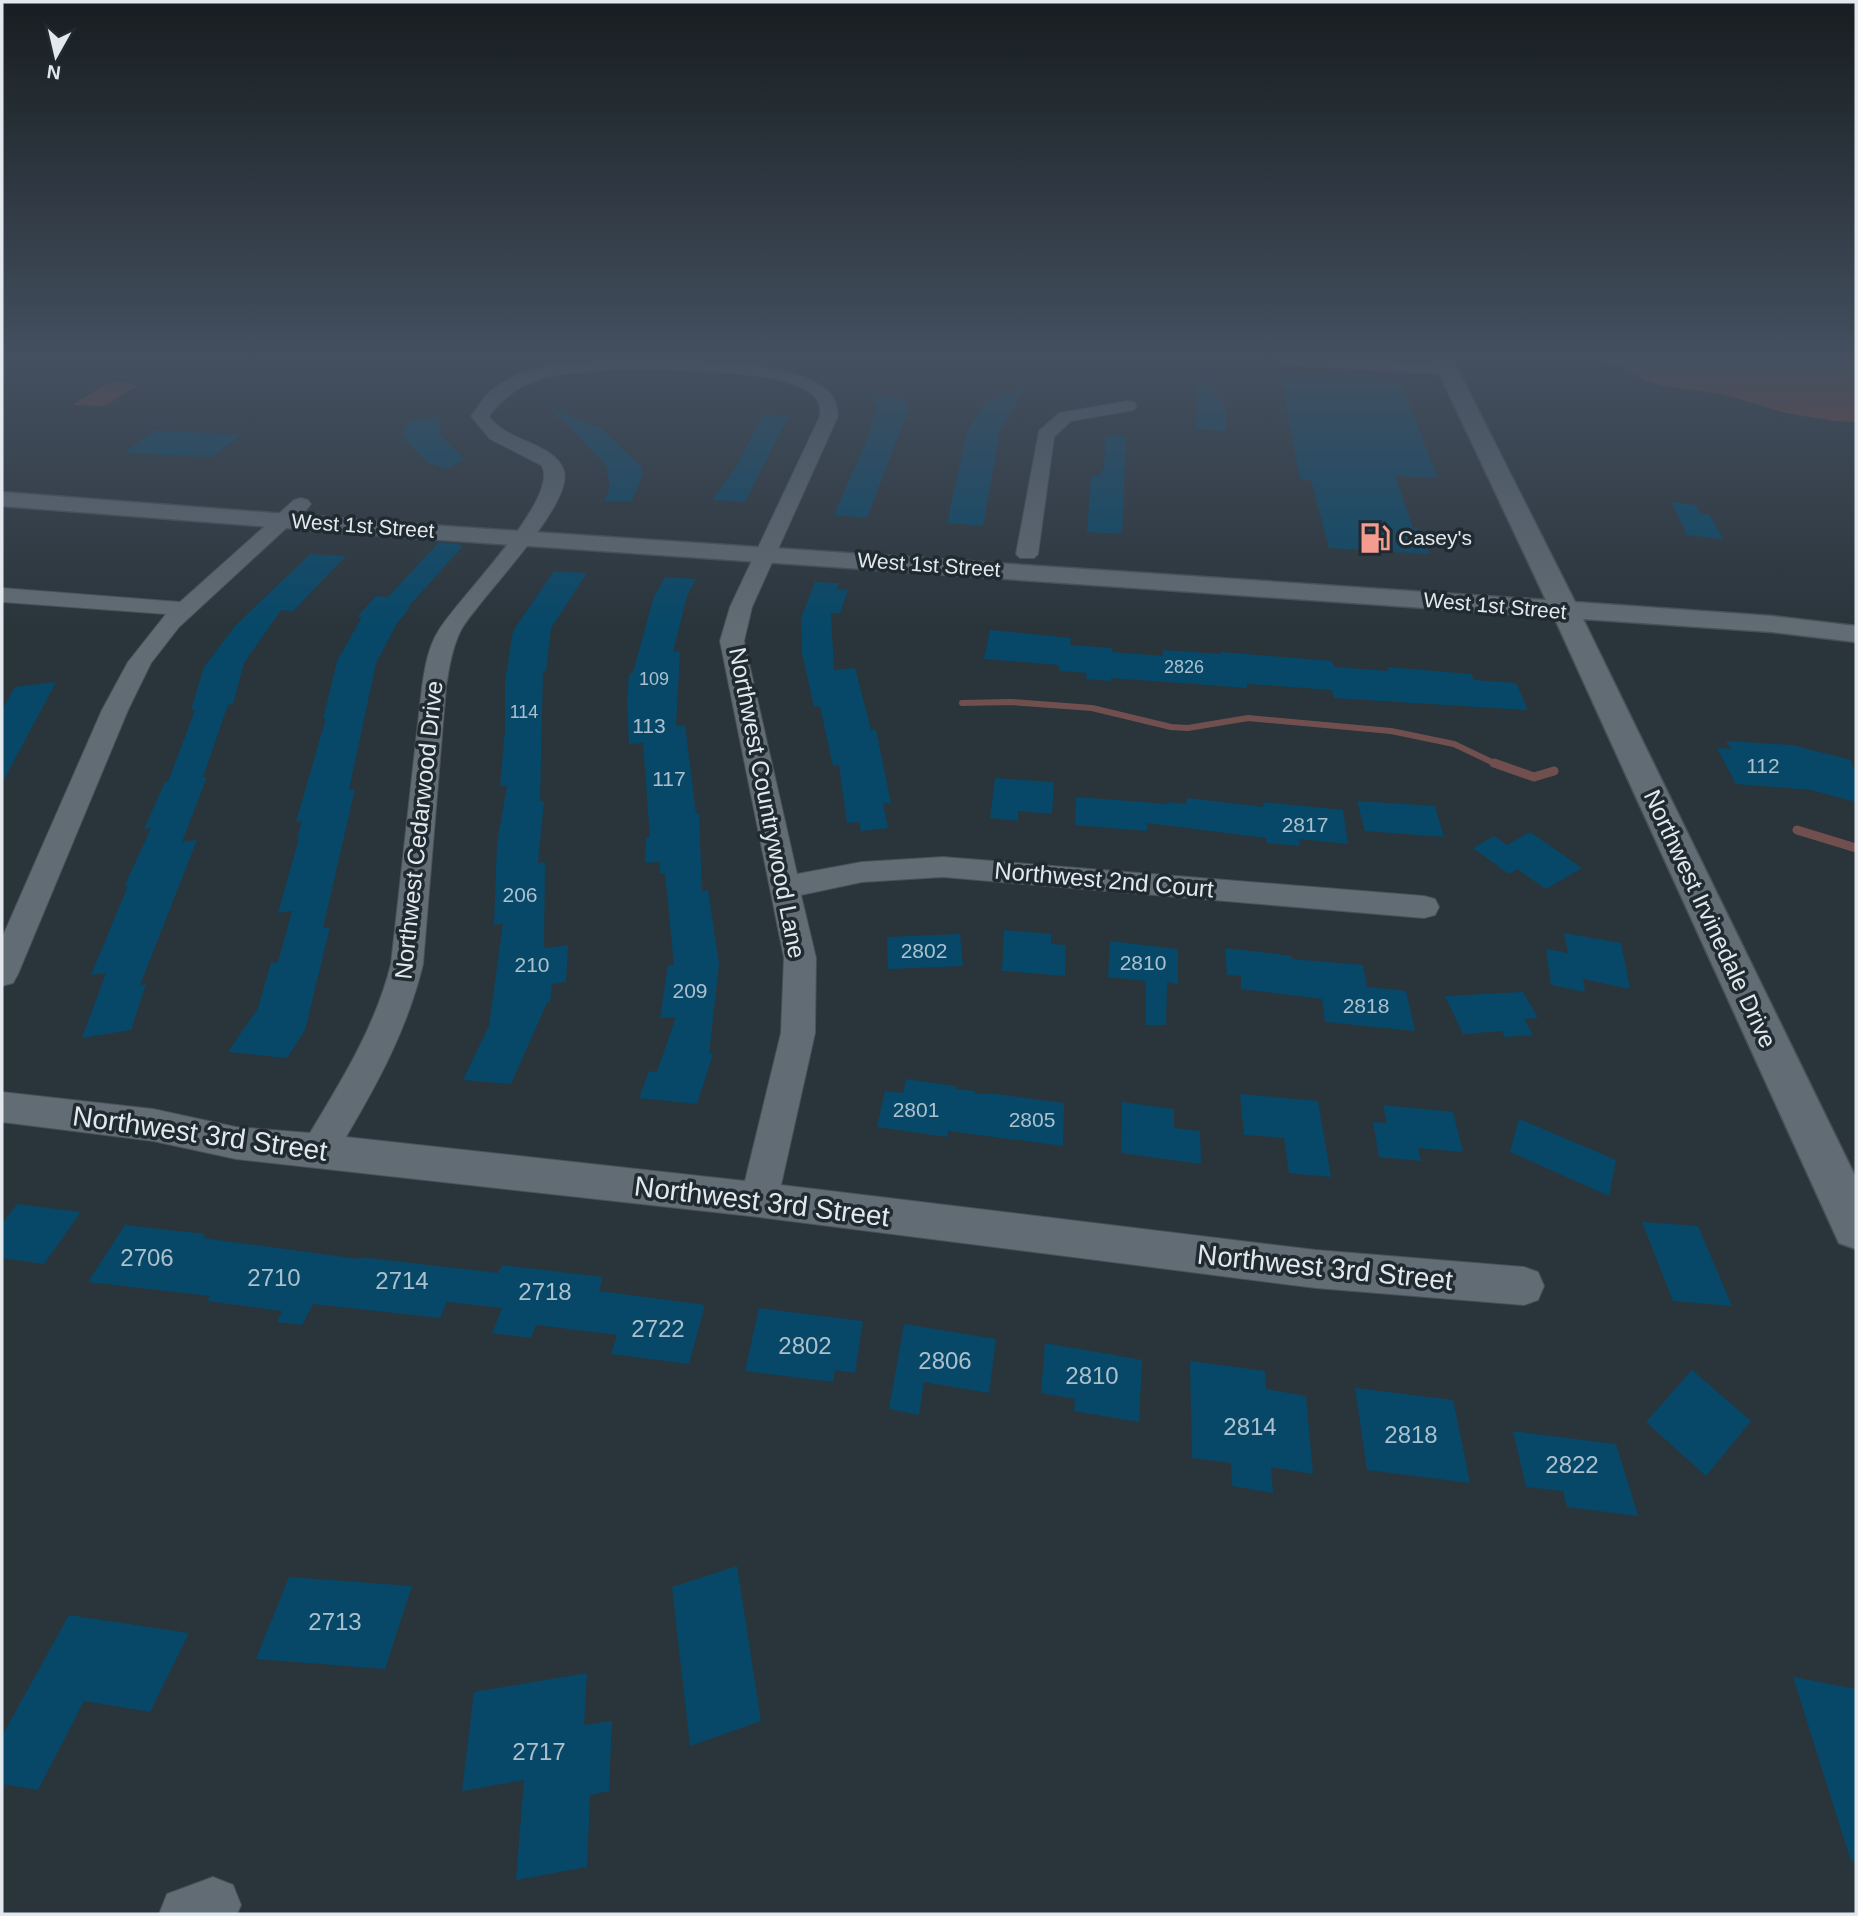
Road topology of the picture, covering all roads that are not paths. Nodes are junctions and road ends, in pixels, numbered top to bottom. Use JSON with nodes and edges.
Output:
{"nodes":[{"id":1,"x":529,"y":449,"type":"edge"},
{"id":2,"x":814,"y":449,"type":"edge"},
{"id":3,"x":1043,"y":449,"type":"edge"},
{"id":4,"x":1486,"y":449,"type":"edge"},
{"id":5,"x":2,"y":487,"type":"edge"},
{"id":6,"x":2,"y":499,"type":"edge"},
{"id":7,"x":292,"y":512,"type":"junction"},
{"id":8,"x":529,"y":529,"type":"junction"},
{"id":9,"x":770,"y":545,"type":"junction"},
{"id":10,"x":1027,"y":554,"type":"junction"},
{"id":11,"x":2,"y":595,"type":"edge"},
{"id":12,"x":1560,"y":601,"type":"junction"},
{"id":13,"x":185,"y":609,"type":"junction"},
{"id":14,"x":1856,"y":617,"type":"edge"},
{"id":15,"x":1856,"y":634,"type":"edge"},
{"id":16,"x":786,"y":887,"type":"junction"},
{"id":17,"x":1424,"y":907,"type":"dead end"},
{"id":18,"x":2,"y":974,"type":"edge"},
{"id":19,"x":2,"y":1107,"type":"edge"},
{"id":20,"x":319,"y":1150,"type":"junction"},
{"id":21,"x":759,"y":1200,"type":"junction"},
{"id":22,"x":1856,"y":1227,"type":"edge"},
{"id":23,"x":1524,"y":1286,"type":"dead end"}],
"edges":[{"from":1,"to":8,"type":"street","name":"Northwest Cedarwood Drive"},
{"from":2,"to":9,"type":"street","name":"Northwest Countrywood Lane"},
{"from":3,"to":10,"type":"street"},
{"from":4,"to":12,"type":"main road","name":"Northwest Irvinedale Drive"},
{"from":5,"to":7,"type":"main road","name":"West 1st Street"},
{"from":6,"to":7,"type":"main road","name":"West 1st Street"},
{"from":7,"to":8,"type":"main road","name":"West 1st Street"},
{"from":7,"to":13,"type":"street"},
{"from":8,"to":9,"type":"main road","name":"West 1st Street"},
{"from":8,"to":20,"type":"street","name":"Northwest Cedarwood Drive"},
{"from":9,"to":10,"type":"main road","name":"West 1st Street"},
{"from":9,"to":12,"type":"main road","name":"West 1st Street"},
{"from":9,"to":16,"type":"street","name":"Northwest Countrywood Lane"},
{"from":10,"to":12,"type":"main road","name":"West 1st Street"},
{"from":11,"to":13,"type":"street"},
{"from":12,"to":14,"type":"main road","name":"West 1st Street"},
{"from":12,"to":15,"type":"main road","name":"West 1st Street"},
{"from":12,"to":22,"type":"main road","name":"Northwest Irvinedale Drive"},
{"from":13,"to":18,"type":"street"},
{"from":16,"to":17,"type":"street","name":"Northwest 2nd Court"},
{"from":16,"to":21,"type":"street","name":"Northwest Countrywood Lane"},
{"from":19,"to":20,"type":"street","name":"Northwest 3rd Street"},
{"from":20,"to":21,"type":"street","name":"Northwest 3rd Street"},
{"from":21,"to":23,"type":"street","name":"Northwest 3rd Street"}]}
